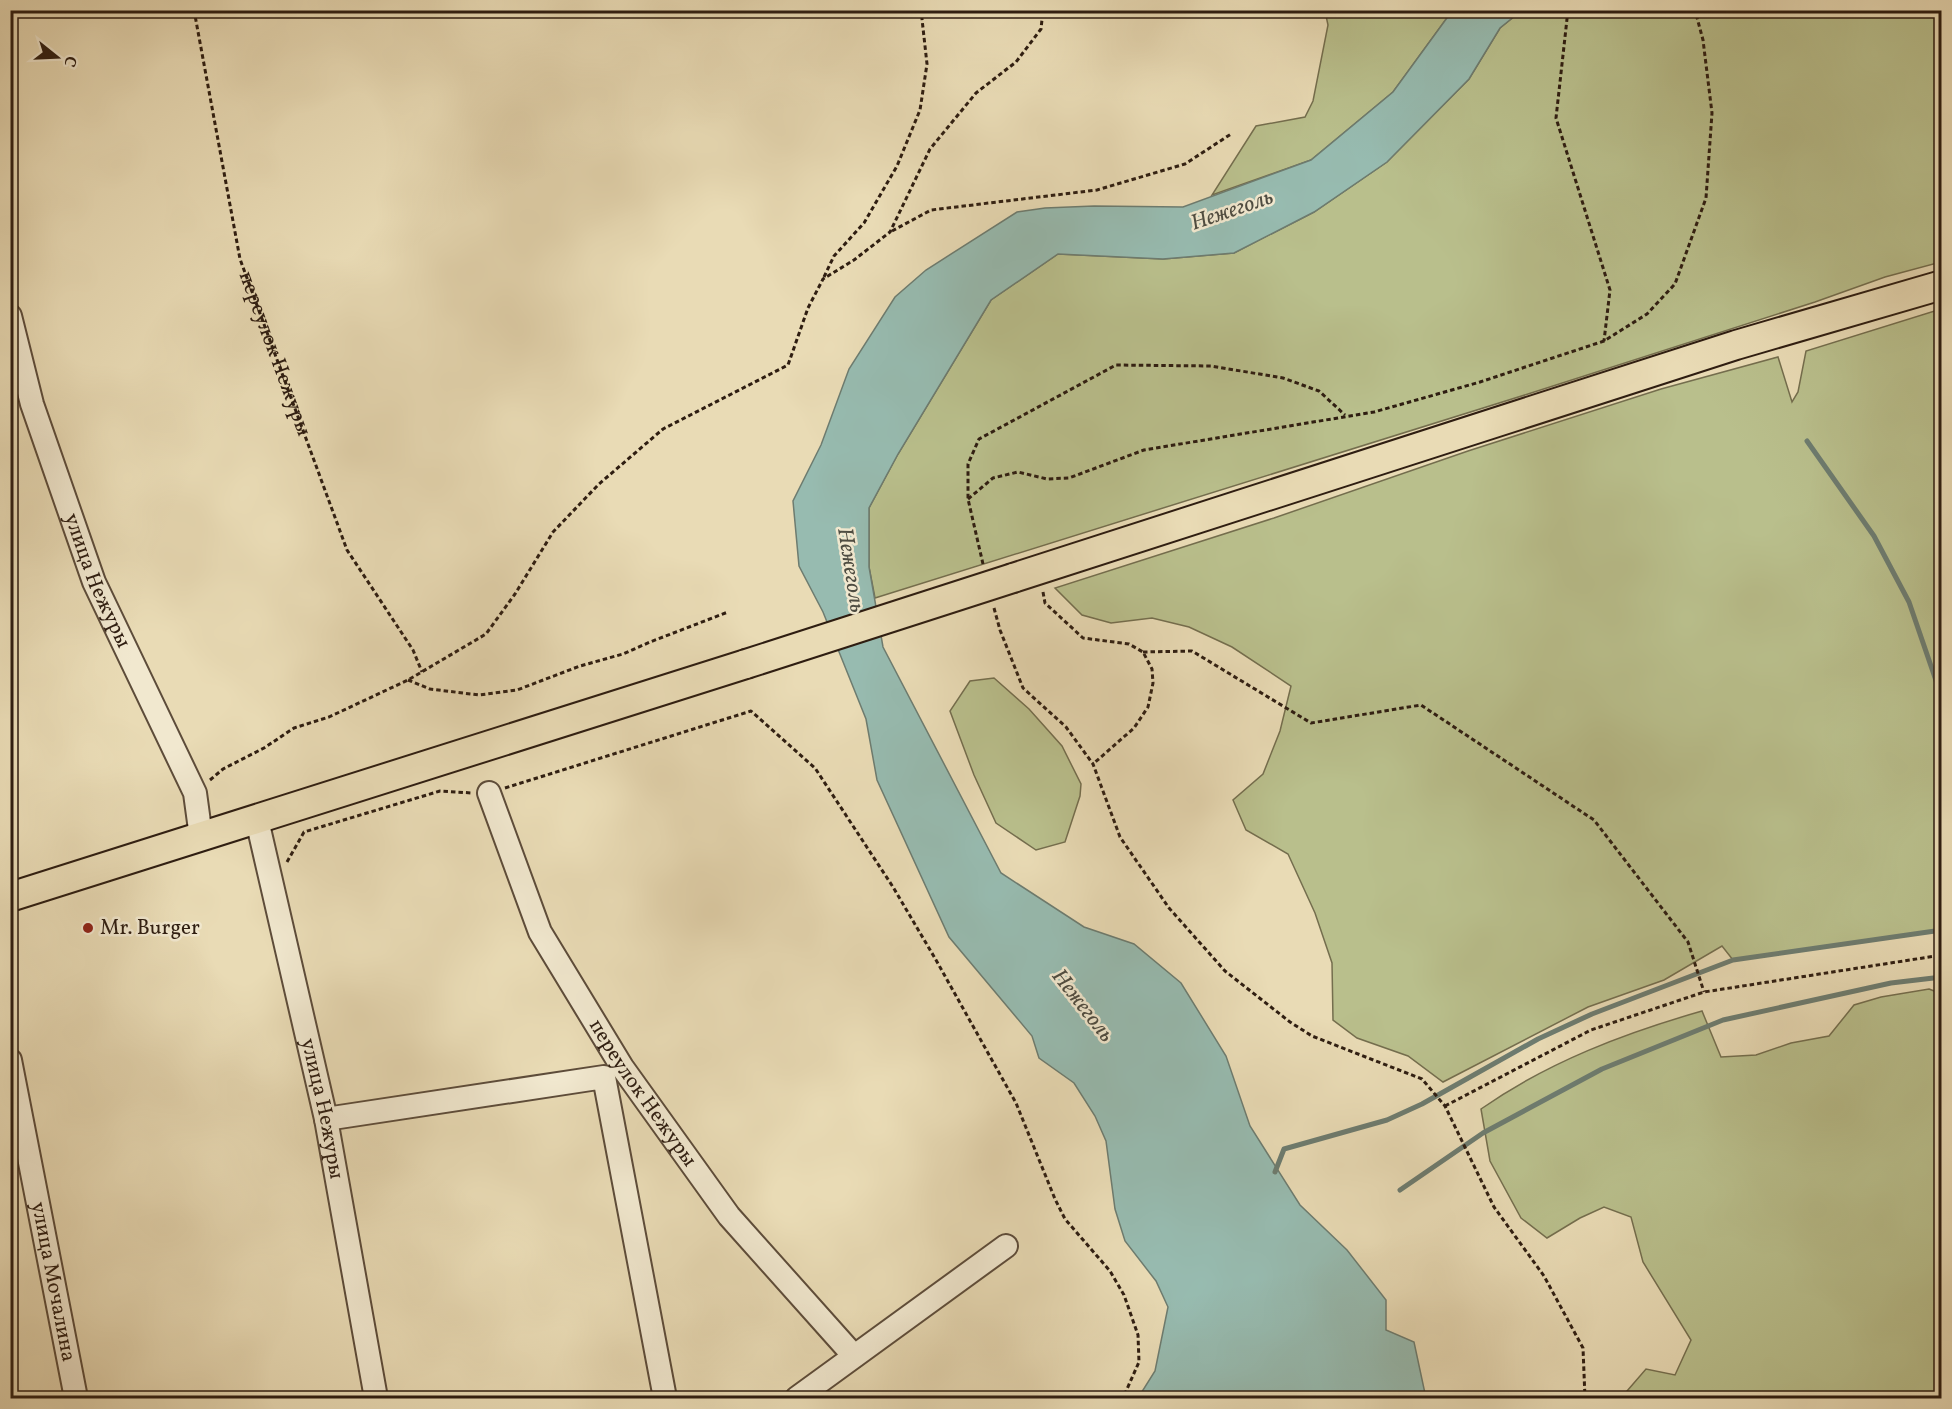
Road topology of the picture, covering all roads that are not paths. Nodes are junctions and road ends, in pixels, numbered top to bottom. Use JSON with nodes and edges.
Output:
{"nodes":[{"id":1,"x":1941,"y":285,"type":"edge"},
{"id":2,"x":10,"y":316,"type":"edge"},
{"id":3,"x":489,"y":793,"type":"road end"},
{"id":4,"x":257,"y":820,"type":"junction"},
{"id":5,"x":201,"y":837,"type":"junction"},
{"id":6,"x":10,"y":897,"type":"edge"},
{"id":7,"x":10,"y":1060,"type":"edge"},
{"id":8,"x":613,"y":1072,"type":"junction"},
{"id":9,"x":326,"y":1119,"type":"junction"},
{"id":10,"x":1006,"y":1246,"type":"dead end"},
{"id":11,"x":854,"y":1356,"type":"junction"},
{"id":12,"x":75,"y":1398,"type":"edge"},
{"id":13,"x":376,"y":1398,"type":"edge"},
{"id":14,"x":664,"y":1398,"type":"edge"},
{"id":15,"x":797,"y":1398,"type":"edge"}],
"edges":[{"from":1,"to":4,"type":"main road","bridge":true},
{"from":2,"to":5,"type":"street","name":"улица Нежуры"},
{"from":3,"to":8,"type":"street","name":"переулок Нежуры"},
{"from":4,"to":5,"type":"main road"},
{"from":4,"to":9,"type":"street","name":"улица Нежуры"},
{"from":5,"to":6,"type":"main road"},
{"from":7,"to":12,"type":"street","name":"улица Мочалина"},
{"from":8,"to":9,"type":"street","name":"переулок Нежуры"},
{"from":8,"to":11,"type":"street","name":"переулок Нежуры"},
{"from":8,"to":14,"type":"street","name":"переулок Нежуры"},
{"from":9,"to":13,"type":"street","name":"улица Нежуры"},
{"from":10,"to":11,"type":"street"},
{"from":11,"to":15,"type":"street"}]}
